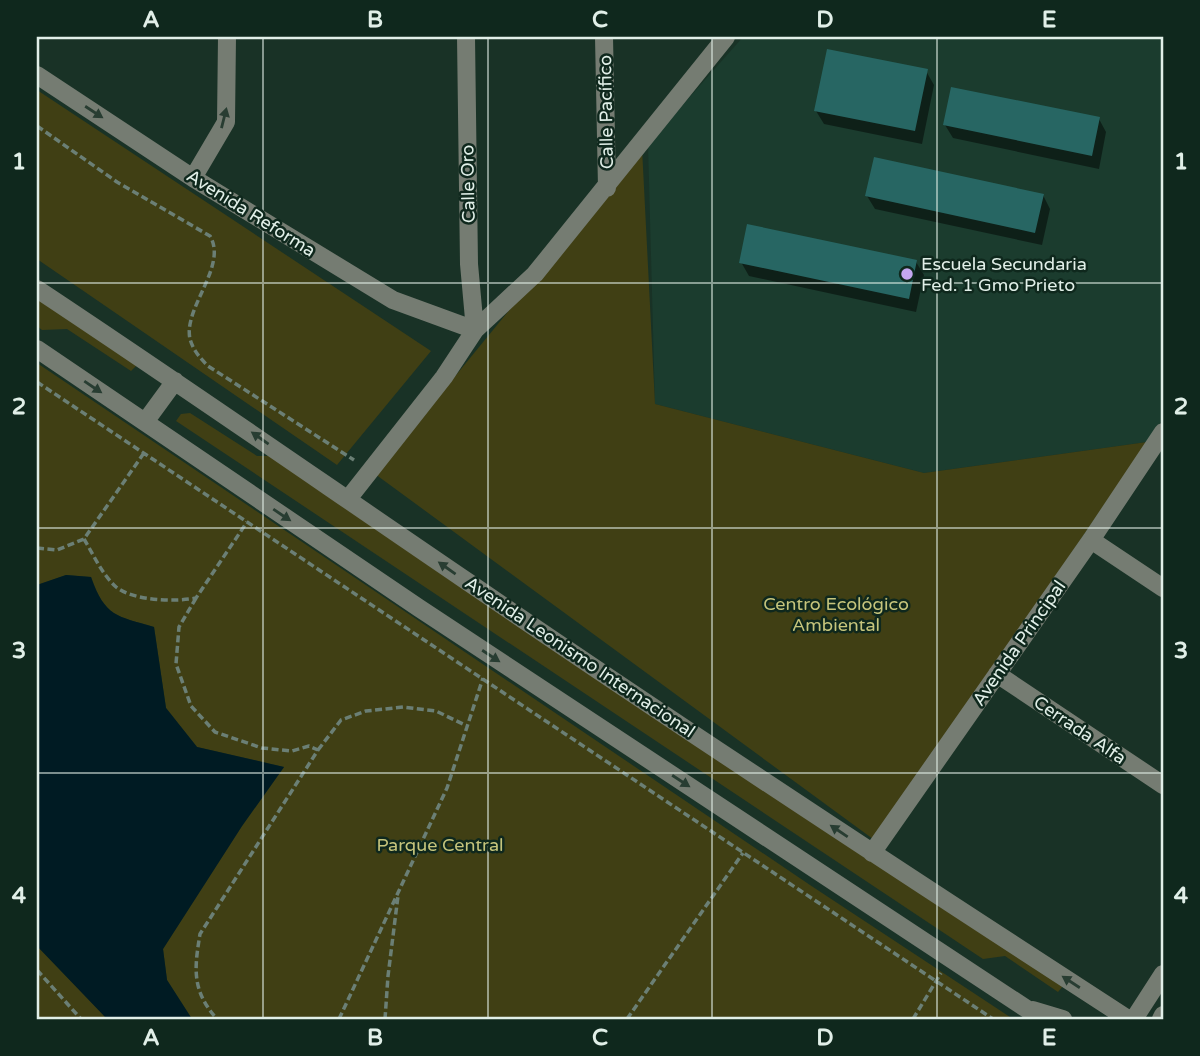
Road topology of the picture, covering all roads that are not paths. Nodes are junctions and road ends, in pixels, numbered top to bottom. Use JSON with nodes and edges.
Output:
{"nodes":[{"id":1,"x":227,"y":37,"type":"edge"},
{"id":2,"x":466,"y":37,"type":"edge"},
{"id":3,"x":604,"y":37,"type":"edge"},
{"id":4,"x":726,"y":37,"type":"edge"},
{"id":5,"x":37,"y":75,"type":"edge"},
{"id":6,"x":193,"y":178,"type":"junction"},
{"id":7,"x":607,"y":188,"type":"junction"},
{"id":8,"x":37,"y":289,"type":"edge"},
{"id":9,"x":475,"y":330,"type":"junction"},
{"id":10,"x":37,"y":349,"type":"edge"},
{"id":11,"x":175,"y":380,"type":"junction"},
{"id":12,"x":145,"y":422,"type":"junction"},
{"id":13,"x":1163,"y":432,"type":"edge"},
{"id":14,"x":348,"y":499,"type":"junction"},
{"id":15,"x":1091,"y":540,"type":"junction"},
{"id":16,"x":1163,"y":588,"type":"edge"},
{"id":17,"x":997,"y":674,"type":"junction"},
{"id":18,"x":1163,"y":785,"type":"edge"},
{"id":19,"x":872,"y":853,"type":"junction"},
{"id":20,"x":1163,"y":974,"type":"edge"},
{"id":21,"x":1023,"y":1007,"type":"junction"},
{"id":22,"x":1042,"y":1019,"type":"edge"},
{"id":23,"x":1063,"y":1019,"type":"edge"},
{"id":24,"x":1128,"y":1019,"type":"edge"},
{"id":25,"x":1134,"y":1019,"type":"edge"}],
"edges":[{"from":6,"to":1,"type":"street","one_way":true},
{"from":2,"to":9,"type":"street","name":"Calle Oro"},
{"from":3,"to":7,"type":"street","name":"Calle Pacífico"},
{"from":4,"to":7,"type":"street"},
{"from":5,"to":6,"type":"street","name":"Avenida Reforma","one_way":true},
{"from":6,"to":9,"type":"street","name":"Avenida Reforma"},
{"from":7,"to":9,"type":"street"},
{"from":8,"to":11,"type":"street","name":"Avenida Leonismo Internacional"},
{"from":9,"to":14,"type":"street"},
{"from":10,"to":12,"type":"street","one_way":true},
{"from":11,"to":12,"type":"street"},
{"from":14,"to":11,"type":"street","name":"Avenida Leonismo Internacional","one_way":true},
{"from":12,"to":21,"type":"street","one_way":true},
{"from":13,"to":15,"type":"street","name":"Avenida Principal"},
{"from":19,"to":14,"type":"street","name":"Avenida Leonismo Internacional","one_way":true},
{"from":15,"to":16,"type":"street"},
{"from":15,"to":17,"type":"street","name":"Avenida Principal"},
{"from":17,"to":18,"type":"street","name":"Cerrada Alfa"},
{"from":17,"to":19,"type":"street","name":"Avenida Principal"},
{"from":24,"to":19,"type":"street","name":"Avenida Leonismo Internacional","one_way":true},
{"from":20,"to":25,"type":"street"},
{"from":21,"to":22,"type":"street"},
{"from":21,"to":23,"type":"street"}]}
